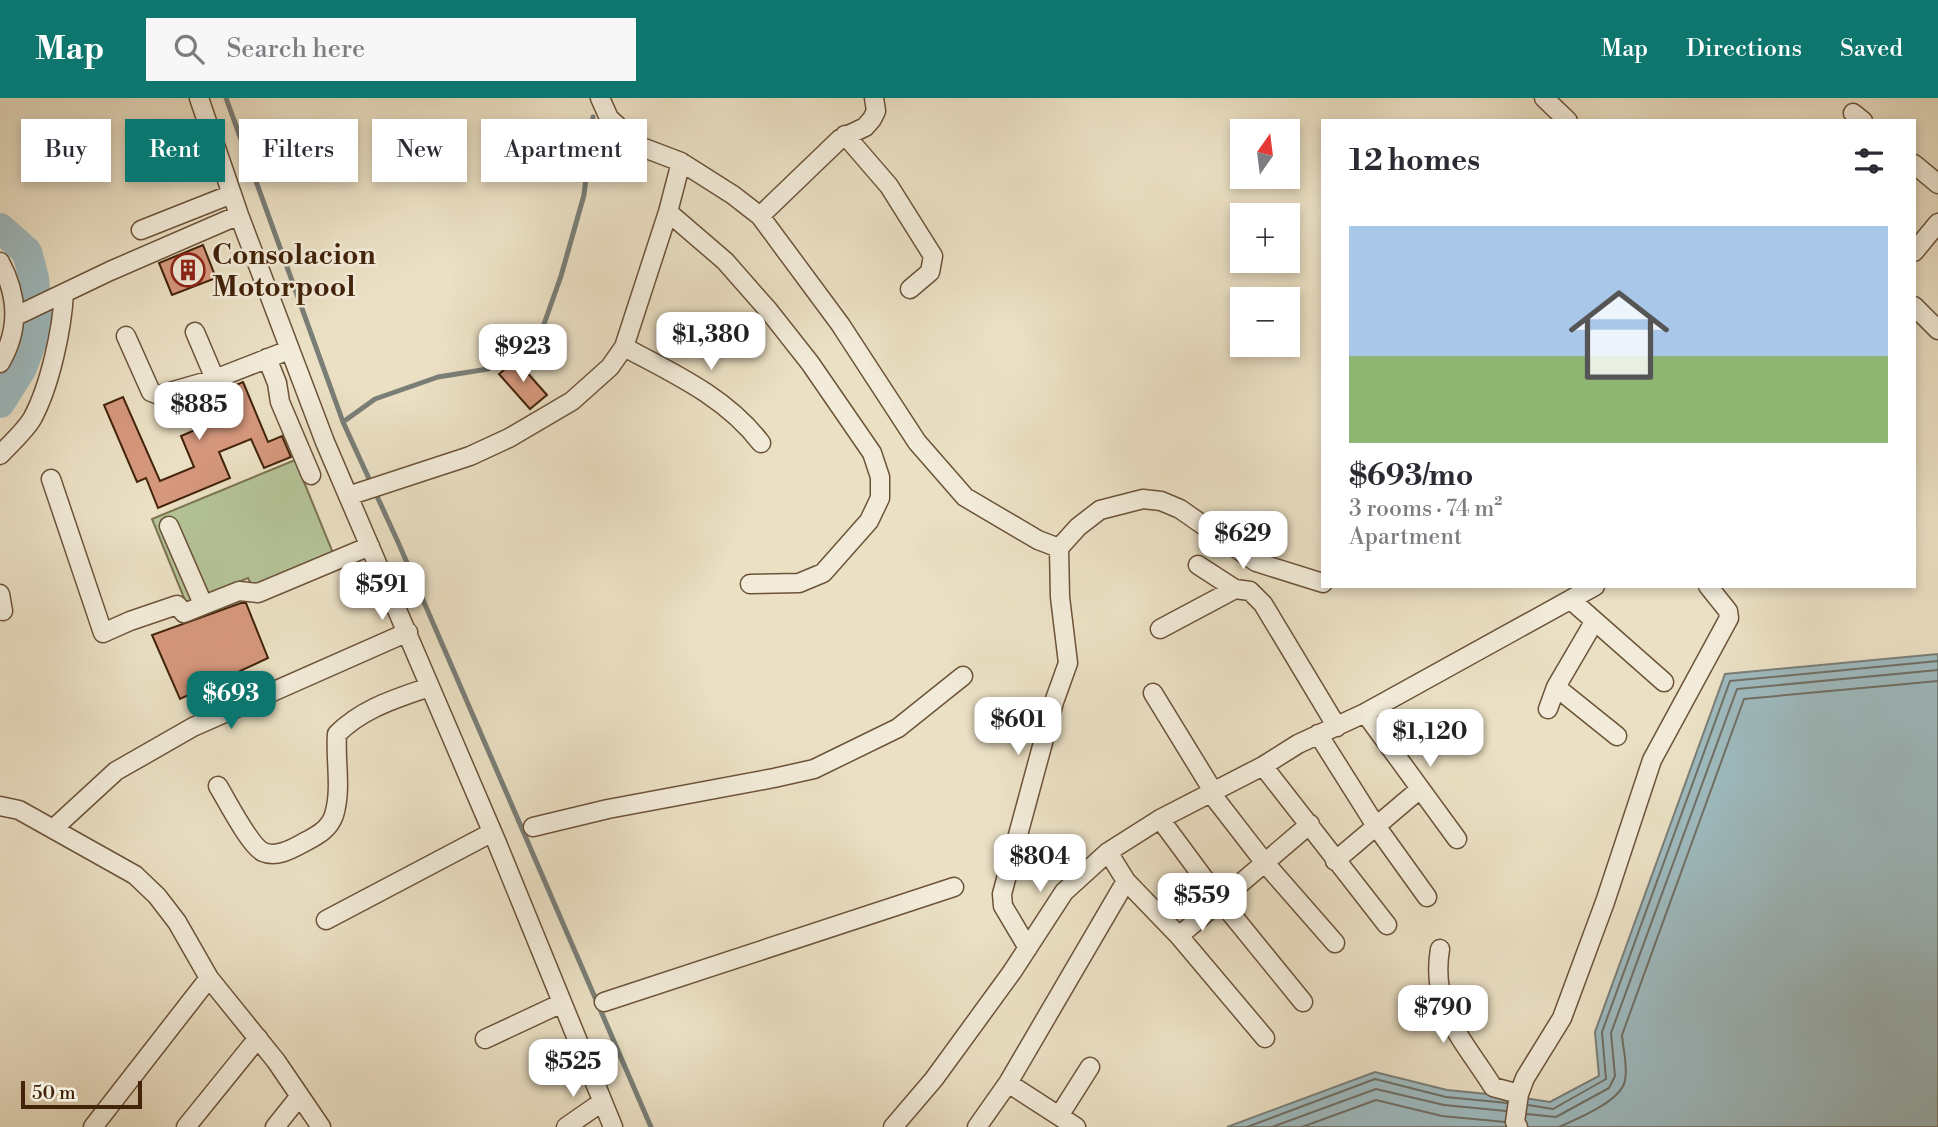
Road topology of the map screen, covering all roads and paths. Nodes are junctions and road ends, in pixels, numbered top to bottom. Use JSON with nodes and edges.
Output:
{"nodes":[{"id":1,"x":199,"y":98,"type":"edge"},
{"id":2,"x":600,"y":98,"type":"edge"},
{"id":3,"x":874,"y":98,"type":"edge"},
{"id":4,"x":1544,"y":98,"type":"edge"},
{"id":5,"x":1566,"y":119,"type":"edge"},
{"id":6,"x":845,"y":135,"type":"junction"},
{"id":7,"x":681,"y":162,"type":"junction"},
{"id":8,"x":1916,"y":166,"type":"edge"},
{"id":9,"x":1938,"y":184,"type":"edge"},
{"id":10,"x":232,"y":194,"type":"junction"},
{"id":11,"x":668,"y":212,"type":"junction"},
{"id":12,"x":239,"y":215,"type":"junction"},
{"id":13,"x":760,"y":216,"type":"junction"},
{"id":14,"x":1938,"y":223,"type":"edge"},
{"id":15,"x":141,"y":230,"type":"dead end"},
{"id":16,"x":1916,"y":250,"type":"edge"},
{"id":17,"x":0,"y":262,"type":"edge"},
{"id":18,"x":910,"y":289,"type":"dead end"},
{"id":19,"x":64,"y":293,"type":"junction"},
{"id":20,"x":1916,"y":308,"type":"edge"},
{"id":21,"x":29,"y":309,"type":"junction"},
{"id":22,"x":1938,"y":330,"type":"edge"},
{"id":23,"x":195,"y":332,"type":"dead end"},
{"id":24,"x":126,"y":336,"type":"dead end"},
{"id":25,"x":624,"y":347,"type":"junction"},
{"id":26,"x":289,"y":350,"type":"junction"},
{"id":27,"x":267,"y":358,"type":"junction"},
{"id":28,"x":0,"y":363,"type":"edge"},
{"id":29,"x":215,"y":379,"type":"junction"},
{"id":30,"x":761,"y":443,"type":"dead end"},
{"id":31,"x":0,"y":456,"type":"edge"},
{"id":32,"x":311,"y":475,"type":"dead end"},
{"id":33,"x":51,"y":479,"type":"dead end"},
{"id":34,"x":348,"y":496,"type":"junction"},
{"id":35,"x":169,"y":526,"type":"dead end"},
{"id":36,"x":370,"y":546,"type":"junction"},
{"id":37,"x":1059,"y":548,"type":"junction"},
{"id":38,"x":1198,"y":565,"type":"dead end"},
{"id":39,"x":1321,"y":582,"type":"edge"},
{"id":40,"x":750,"y":584,"type":"dead end"},
{"id":41,"x":1592,"y":588,"type":"edge"},
{"id":42,"x":1710,"y":588,"type":"edge"},
{"id":43,"x":1235,"y":589,"type":"junction"},
{"id":44,"x":1571,"y":600,"type":"junction"},
{"id":45,"x":203,"y":604,"type":"junction"},
{"id":46,"x":1594,"y":622,"type":"junction"},
{"id":47,"x":1160,"y":629,"type":"dead end"},
{"id":48,"x":408,"y":632,"type":"junction"},
{"id":49,"x":963,"y":676,"type":"dead end"},
{"id":50,"x":1664,"y":682,"type":"dead end"},
{"id":51,"x":429,"y":687,"type":"junction"},
{"id":52,"x":1556,"y":687,"type":"junction"},
{"id":53,"x":1153,"y":693,"type":"dead end"},
{"id":54,"x":1548,"y":709,"type":"dead end"},
{"id":55,"x":1365,"y":713,"type":"junction"},
{"id":56,"x":1336,"y":727,"type":"junction"},
{"id":57,"x":1318,"y":734,"type":"junction"},
{"id":58,"x":1617,"y":736,"type":"dead end"},
{"id":59,"x":1263,"y":766,"type":"junction"},
{"id":60,"x":218,"y":786,"type":"dead end"},
{"id":61,"x":1420,"y":789,"type":"junction"},
{"id":62,"x":1212,"y":792,"type":"junction"},
{"id":63,"x":0,"y":806,"type":"edge"},
{"id":64,"x":1160,"y":819,"type":"junction"},
{"id":65,"x":1310,"y":824,"type":"junction"},
{"id":66,"x":1376,"y":826,"type":"junction"},
{"id":67,"x":533,"y":827,"type":"dead end"},
{"id":68,"x":53,"y":828,"type":"junction"},
{"id":69,"x":491,"y":833,"type":"junction"},
{"id":70,"x":1457,"y":839,"type":"dead end"},
{"id":71,"x":1108,"y":852,"type":"junction"},
{"id":72,"x":1335,"y":861,"type":"junction"},
{"id":73,"x":1265,"y":863,"type":"junction"},
{"id":74,"x":1126,"y":881,"type":"junction"},
{"id":75,"x":954,"y":887,"type":"dead end"},
{"id":76,"x":1427,"y":897,"type":"dead end"},
{"id":77,"x":1220,"y":900,"type":"junction"},
{"id":78,"x":326,"y":920,"type":"dead end"},
{"id":79,"x":1387,"y":925,"type":"dead end"},
{"id":80,"x":1179,"y":936,"type":"junction"},
{"id":81,"x":1335,"y":943,"type":"dead end"},
{"id":82,"x":1028,"y":948,"type":"junction"},
{"id":83,"x":1440,"y":949,"type":"dead end"},
{"id":84,"x":209,"y":978,"type":"junction"},
{"id":85,"x":604,"y":1002,"type":"dead end"},
{"id":86,"x":1303,"y":1002,"type":"dead end"},
{"id":87,"x":562,"y":1003,"type":"junction"},
{"id":88,"x":258,"y":1038,"type":"junction"},
{"id":89,"x":1265,"y":1038,"type":"dead end"},
{"id":90,"x":485,"y":1039,"type":"dead end"},
{"id":91,"x":1090,"y":1067,"type":"dead end"},
{"id":92,"x":1008,"y":1083,"type":"junction"},
{"id":93,"x":1518,"y":1094,"type":"junction"},
{"id":94,"x":299,"y":1097,"type":"junction"},
{"id":95,"x":602,"y":1102,"type":"junction"},
{"id":96,"x":1059,"y":1116,"type":"junction"},
{"id":97,"x":93,"y":1127,"type":"edge"},
{"id":98,"x":186,"y":1127,"type":"edge"},
{"id":99,"x":275,"y":1127,"type":"edge"},
{"id":100,"x":321,"y":1127,"type":"edge"},
{"id":101,"x":566,"y":1127,"type":"edge"},
{"id":102,"x":614,"y":1127,"type":"edge"},
{"id":103,"x":893,"y":1127,"type":"edge"},
{"id":104,"x":977,"y":1127,"type":"edge"},
{"id":105,"x":1076,"y":1127,"type":"edge"},
{"id":106,"x":1518,"y":1127,"type":"edge"}],
"edges":[{"from":1,"to":10,"type":"street"},
{"from":2,"to":7,"type":"street"},
{"from":3,"to":6,"type":"street"},
{"from":4,"to":5,"type":"street"},
{"from":6,"to":13,"type":"street"},
{"from":6,"to":18,"type":"street"},
{"from":7,"to":11,"type":"street"},
{"from":7,"to":13,"type":"street"},
{"from":8,"to":9,"type":"street"},
{"from":10,"to":12,"type":"street"},
{"from":10,"to":15,"type":"street"},
{"from":11,"to":25,"type":"street"},
{"from":11,"to":40,"type":"street"},
{"from":12,"to":19,"type":"street"},
{"from":12,"to":26,"type":"street"},
{"from":13,"to":37,"type":"street"},
{"from":14,"to":16,"type":"street"},
{"from":17,"to":21,"type":"street"},
{"from":19,"to":21,"type":"street"},
{"from":19,"to":31,"type":"street"},
{"from":20,"to":22,"type":"street"},
{"from":21,"to":28,"type":"street"},
{"from":23,"to":29,"type":"street"},
{"from":24,"to":29,"type":"street"},
{"from":25,"to":30,"type":"street"},
{"from":25,"to":34,"type":"street"},
{"from":26,"to":27,"type":"street"},
{"from":26,"to":34,"type":"street"},
{"from":27,"to":29,"type":"street"},
{"from":27,"to":32,"type":"street"},
{"from":33,"to":45,"type":"street"},
{"from":34,"to":36,"type":"street"},
{"from":35,"to":45,"type":"street"},
{"from":36,"to":45,"type":"street"},
{"from":36,"to":48,"type":"street"},
{"from":37,"to":39,"type":"street"},
{"from":37,"to":82,"type":"street"},
{"from":38,"to":43,"type":"street"},
{"from":41,"to":44,"type":"street"},
{"from":42,"to":93,"type":"street"},
{"from":43,"to":47,"type":"street"},
{"from":43,"to":56,"type":"street"},
{"from":44,"to":46,"type":"street"},
{"from":44,"to":55,"type":"street"},
{"from":46,"to":50,"type":"street"},
{"from":46,"to":52,"type":"street"},
{"from":48,"to":51,"type":"street"},
{"from":48,"to":68,"type":"street"},
{"from":49,"to":67,"type":"street"},
{"from":51,"to":60,"type":"street"},
{"from":51,"to":69,"type":"street"},
{"from":52,"to":54,"type":"street"},
{"from":52,"to":58,"type":"street"},
{"from":53,"to":62,"type":"street"},
{"from":55,"to":56,"type":"street"},
{"from":55,"to":61,"type":"street"},
{"from":56,"to":57,"type":"street"},
{"from":57,"to":59,"type":"street"},
{"from":57,"to":66,"type":"street"},
{"from":59,"to":62,"type":"street"},
{"from":59,"to":65,"type":"street"},
{"from":61,"to":66,"type":"street"},
{"from":61,"to":70,"type":"street"},
{"from":62,"to":64,"type":"street"},
{"from":62,"to":73,"type":"street"},
{"from":63,"to":68,"type":"street"},
{"from":64,"to":71,"type":"street"},
{"from":64,"to":77,"type":"street"},
{"from":65,"to":72,"type":"street"},
{"from":65,"to":73,"type":"street"},
{"from":66,"to":72,"type":"street"},
{"from":66,"to":76,"type":"street"},
{"from":68,"to":84,"type":"street"},
{"from":69,"to":78,"type":"street"},
{"from":69,"to":87,"type":"street"},
{"from":71,"to":74,"type":"street"},
{"from":71,"to":82,"type":"street"},
{"from":72,"to":79,"type":"street"},
{"from":73,"to":77,"type":"street"},
{"from":73,"to":81,"type":"street"},
{"from":74,"to":80,"type":"street"},
{"from":74,"to":92,"type":"street"},
{"from":75,"to":85,"type":"street"},
{"from":77,"to":80,"type":"street"},
{"from":77,"to":86,"type":"street"},
{"from":80,"to":89,"type":"street"},
{"from":82,"to":103,"type":"street"},
{"from":83,"to":93,"type":"street"},
{"from":84,"to":88,"type":"street"},
{"from":84,"to":97,"type":"street"},
{"from":87,"to":90,"type":"street"},
{"from":87,"to":95,"type":"street"},
{"from":88,"to":94,"type":"street"},
{"from":88,"to":98,"type":"street"},
{"from":91,"to":96,"type":"street"},
{"from":92,"to":96,"type":"street"},
{"from":92,"to":104,"type":"street"},
{"from":93,"to":106,"type":"street"},
{"from":94,"to":99,"type":"street"},
{"from":94,"to":100,"type":"street"},
{"from":95,"to":101,"type":"street"},
{"from":95,"to":102,"type":"street"},
{"from":96,"to":105,"type":"street"}]}
